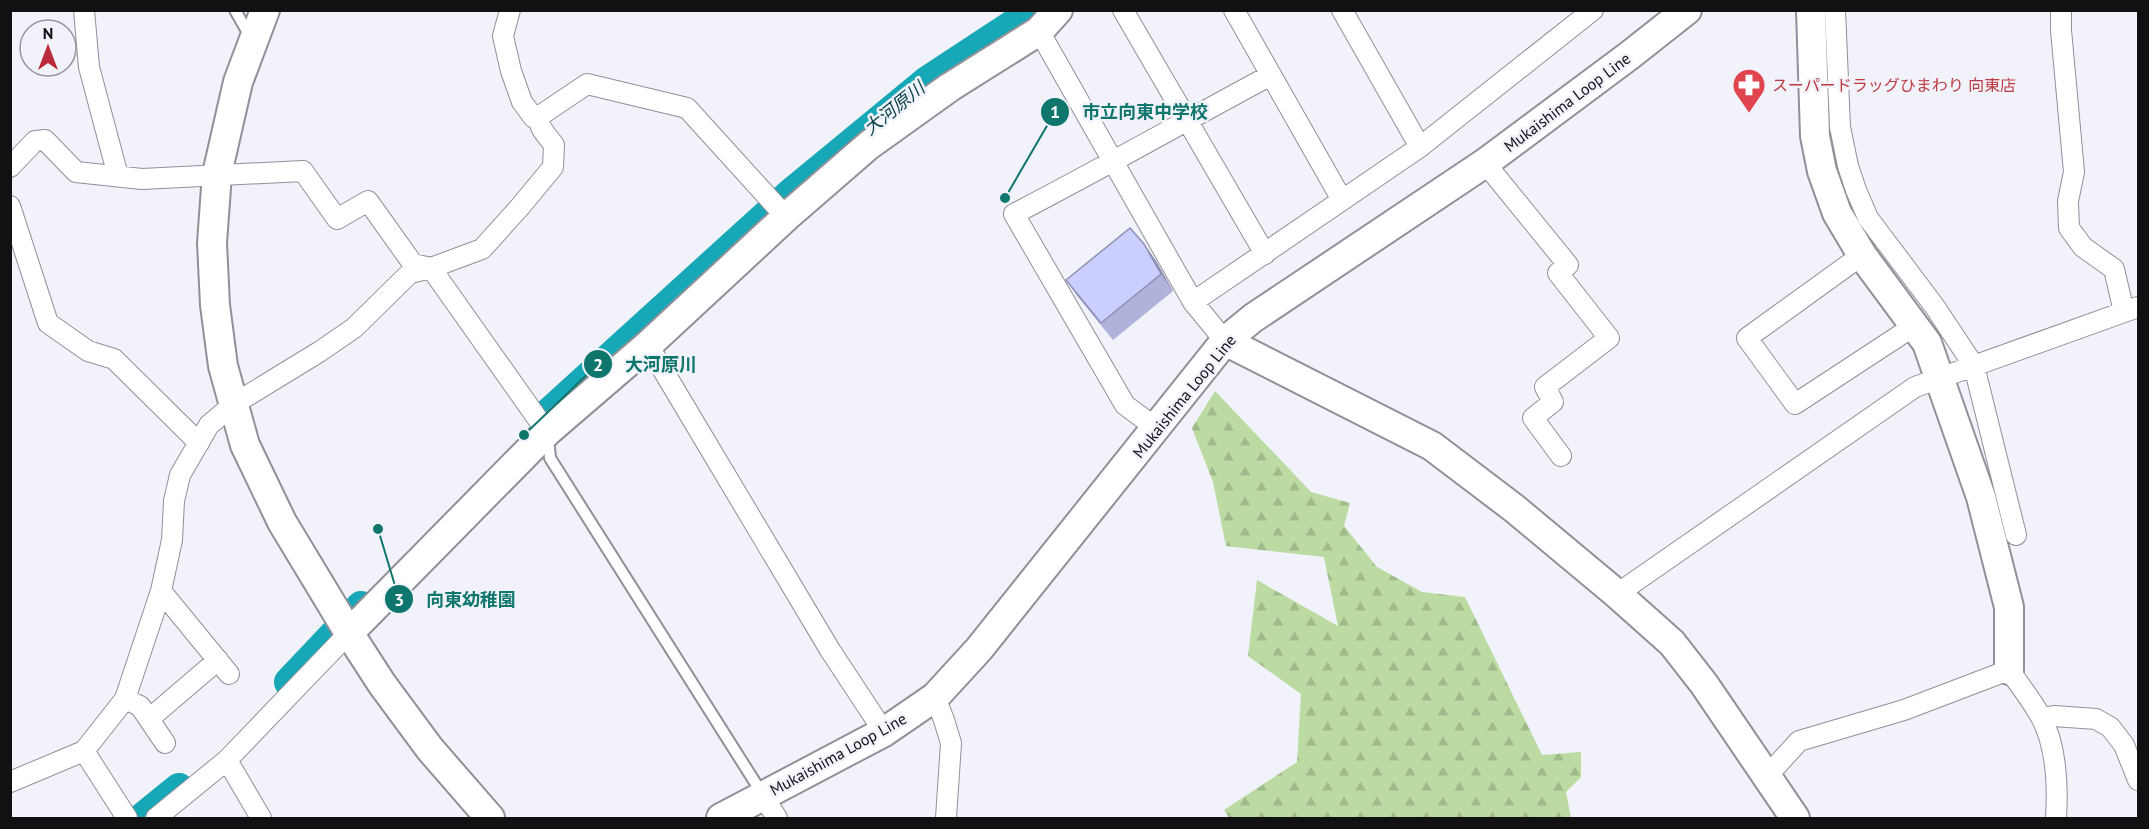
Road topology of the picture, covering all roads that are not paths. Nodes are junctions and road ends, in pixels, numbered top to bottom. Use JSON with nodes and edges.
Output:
{"nodes":[{"id":1,"x":84,"y":10,"type":"edge"},
{"id":2,"x":235,"y":10,"type":"edge"},
{"id":3,"x":510,"y":10,"type":"edge"},
{"id":4,"x":1058,"y":10,"type":"edge"},
{"id":5,"x":1123,"y":10,"type":"edge"},
{"id":6,"x":1234,"y":10,"type":"edge"},
{"id":7,"x":1342,"y":10,"type":"edge"},
{"id":8,"x":1593,"y":10,"type":"edge"},
{"id":9,"x":1687,"y":10,"type":"edge"},
{"id":10,"x":1811,"y":10,"type":"edge"},
{"id":11,"x":1835,"y":10,"type":"edge"},
{"id":12,"x":2061,"y":10,"type":"edge"},
{"id":13,"x":261,"y":23,"type":"edge"},
{"id":14,"x":1039,"y":31,"type":"junction"},
{"id":15,"x":1271,"y":75,"type":"junction"},
{"id":16,"x":539,"y":119,"type":"junction"},
{"id":17,"x":1187,"y":120,"type":"junction"},
{"id":18,"x":1420,"y":147,"type":"junction"},
{"id":19,"x":1115,"y":162,"type":"junction"},
{"id":20,"x":1485,"y":163,"type":"junction"},
{"id":21,"x":10,"y":167,"type":"edge"},
{"id":22,"x":217,"y":174,"type":"junction"},
{"id":23,"x":118,"y":176,"type":"junction"},
{"id":24,"x":1342,"y":200,"type":"junction"},
{"id":25,"x":10,"y":206,"type":"edge"},
{"id":26,"x":786,"y":217,"type":"junction"},
{"id":27,"x":1265,"y":254,"type":"junction"},
{"id":28,"x":1862,"y":255,"type":"junction"},
{"id":29,"x":431,"y":268,"type":"junction"},
{"id":30,"x":1193,"y":302,"type":"junction"},
{"id":31,"x":2131,"y":309,"type":"edge"},
{"id":32,"x":1914,"y":326,"type":"junction"},
{"id":33,"x":1225,"y":341,"type":"junction"},
{"id":34,"x":648,"y":345,"type":"junction"},
{"id":35,"x":1974,"y":366,"type":"junction"},
{"id":36,"x":1939,"y":377,"type":"junction"},
{"id":37,"x":234,"y":404,"type":"junction"},
{"id":38,"x":541,"y":424,"type":"junction"},
{"id":39,"x":1156,"y":428,"type":"junction"},
{"id":40,"x":199,"y":443,"type":"junction"},
{"id":41,"x":1561,"y":456,"type":"dead end"},
{"id":42,"x":2016,"y":535,"type":"dead end"},
{"id":43,"x":160,"y":591,"type":"junction"},
{"id":44,"x":1617,"y":594,"type":"junction"},
{"id":45,"x":349,"y":633,"type":"junction"},
{"id":46,"x":2009,"y":670,"type":"junction"},
{"id":47,"x":935,"y":697,"type":"junction"},
{"id":48,"x":126,"y":699,"type":"junction"},
{"id":49,"x":2042,"y":718,"type":"junction"},
{"id":50,"x":149,"y":719,"type":"junction"},
{"id":51,"x":884,"y":732,"type":"junction"},
{"id":52,"x":165,"y":743,"type":"dead end"},
{"id":53,"x":2131,"y":744,"type":"edge"},
{"id":54,"x":84,"y":751,"type":"junction"},
{"id":55,"x":227,"y":760,"type":"junction"},
{"id":56,"x":1767,"y":776,"type":"junction"},
{"id":57,"x":2139,"y":780,"type":"edge"},
{"id":58,"x":10,"y":782,"type":"edge"},
{"id":59,"x":770,"y":807,"type":"edge"},
{"id":60,"x":127,"y":819,"type":"edge"},
{"id":61,"x":156,"y":819,"type":"edge"},
{"id":62,"x":261,"y":819,"type":"edge"},
{"id":63,"x":490,"y":819,"type":"edge"},
{"id":64,"x":721,"y":819,"type":"edge"},
{"id":65,"x":946,"y":819,"type":"edge"},
{"id":66,"x":1794,"y":819,"type":"edge"},
{"id":67,"x":2056,"y":819,"type":"edge"}],
"edges":[{"from":1,"to":23,"type":"street"},
{"from":2,"to":13,"type":"lane"},
{"from":3,"to":16,"type":"street"},
{"from":4,"to":14,"type":"street"},
{"from":5,"to":17,"type":"street"},
{"from":6,"to":15,"type":"street"},
{"from":7,"to":18,"type":"street"},
{"from":8,"to":18,"type":"street"},
{"from":9,"to":20,"type":"street","name":"Mukaishima Loop Line"},
{"from":10,"to":28,"type":"street"},
{"from":11,"to":35,"type":"street"},
{"from":12,"to":31,"type":"street"},
{"from":13,"to":22,"type":"street"},
{"from":14,"to":19,"type":"street"},
{"from":14,"to":26,"type":"street"},
{"from":15,"to":17,"type":"street"},
{"from":15,"to":24,"type":"street"},
{"from":16,"to":26,"type":"street"},
{"from":16,"to":29,"type":"street"},
{"from":17,"to":19,"type":"street"},
{"from":17,"to":27,"type":"street"},
{"from":18,"to":24,"type":"street"},
{"from":19,"to":30,"type":"street"},
{"from":19,"to":39,"type":"street"},
{"from":20,"to":33,"type":"street","name":"Mukaishima Loop Line"},
{"from":20,"to":41,"type":"street"},
{"from":21,"to":23,"type":"street"},
{"from":22,"to":23,"type":"street"},
{"from":22,"to":29,"type":"street"},
{"from":22,"to":37,"type":"street"},
{"from":24,"to":27,"type":"street"},
{"from":25,"to":40,"type":"street"},
{"from":26,"to":34,"type":"street"},
{"from":27,"to":30,"type":"street"},
{"from":28,"to":32,"type":"street"},
{"from":28,"to":32,"type":"street"},
{"from":29,"to":37,"type":"street"},
{"from":29,"to":38,"type":"street"},
{"from":30,"to":33,"type":"street"},
{"from":31,"to":35,"type":"street"},
{"from":32,"to":36,"type":"street"},
{"from":33,"to":39,"type":"street","name":"Mukaishima Loop Line"},
{"from":33,"to":44,"type":"street"},
{"from":34,"to":38,"type":"street"},
{"from":34,"to":51,"type":"street"},
{"from":35,"to":36,"type":"street"},
{"from":35,"to":42,"type":"street"},
{"from":36,"to":44,"type":"street"},
{"from":36,"to":46,"type":"street"},
{"from":37,"to":40,"type":"street"},
{"from":37,"to":45,"type":"street"},
{"from":38,"to":45,"type":"street"},
{"from":38,"to":59,"type":"lane"},
{"from":39,"to":47,"type":"street","name":"Mukaishima Loop Line"},
{"from":40,"to":43,"type":"street"},
{"from":43,"to":48,"type":"street"},
{"from":43,"to":50,"type":"street"},
{"from":44,"to":56,"type":"street"},
{"from":45,"to":55,"type":"street"},
{"from":45,"to":63,"type":"street"},
{"from":46,"to":49,"type":"street"},
{"from":46,"to":56,"type":"street"},
{"from":47,"to":51,"type":"street","name":"Mukaishima Loop Line"},
{"from":47,"to":65,"type":"street"},
{"from":48,"to":50,"type":"street"},
{"from":48,"to":54,"type":"street"},
{"from":49,"to":53,"type":"street"},
{"from":49,"to":67,"type":"street"},
{"from":50,"to":52,"type":"street"},
{"from":51,"to":59,"type":"street","name":"Mukaishima Loop Line"},
{"from":53,"to":57,"type":"street"},
{"from":54,"to":58,"type":"street"},
{"from":54,"to":60,"type":"street"},
{"from":55,"to":61,"type":"street"},
{"from":55,"to":62,"type":"street"},
{"from":56,"to":66,"type":"street"},
{"from":59,"to":64,"type":"street","name":"Mukaishima Loop Line"}]}
